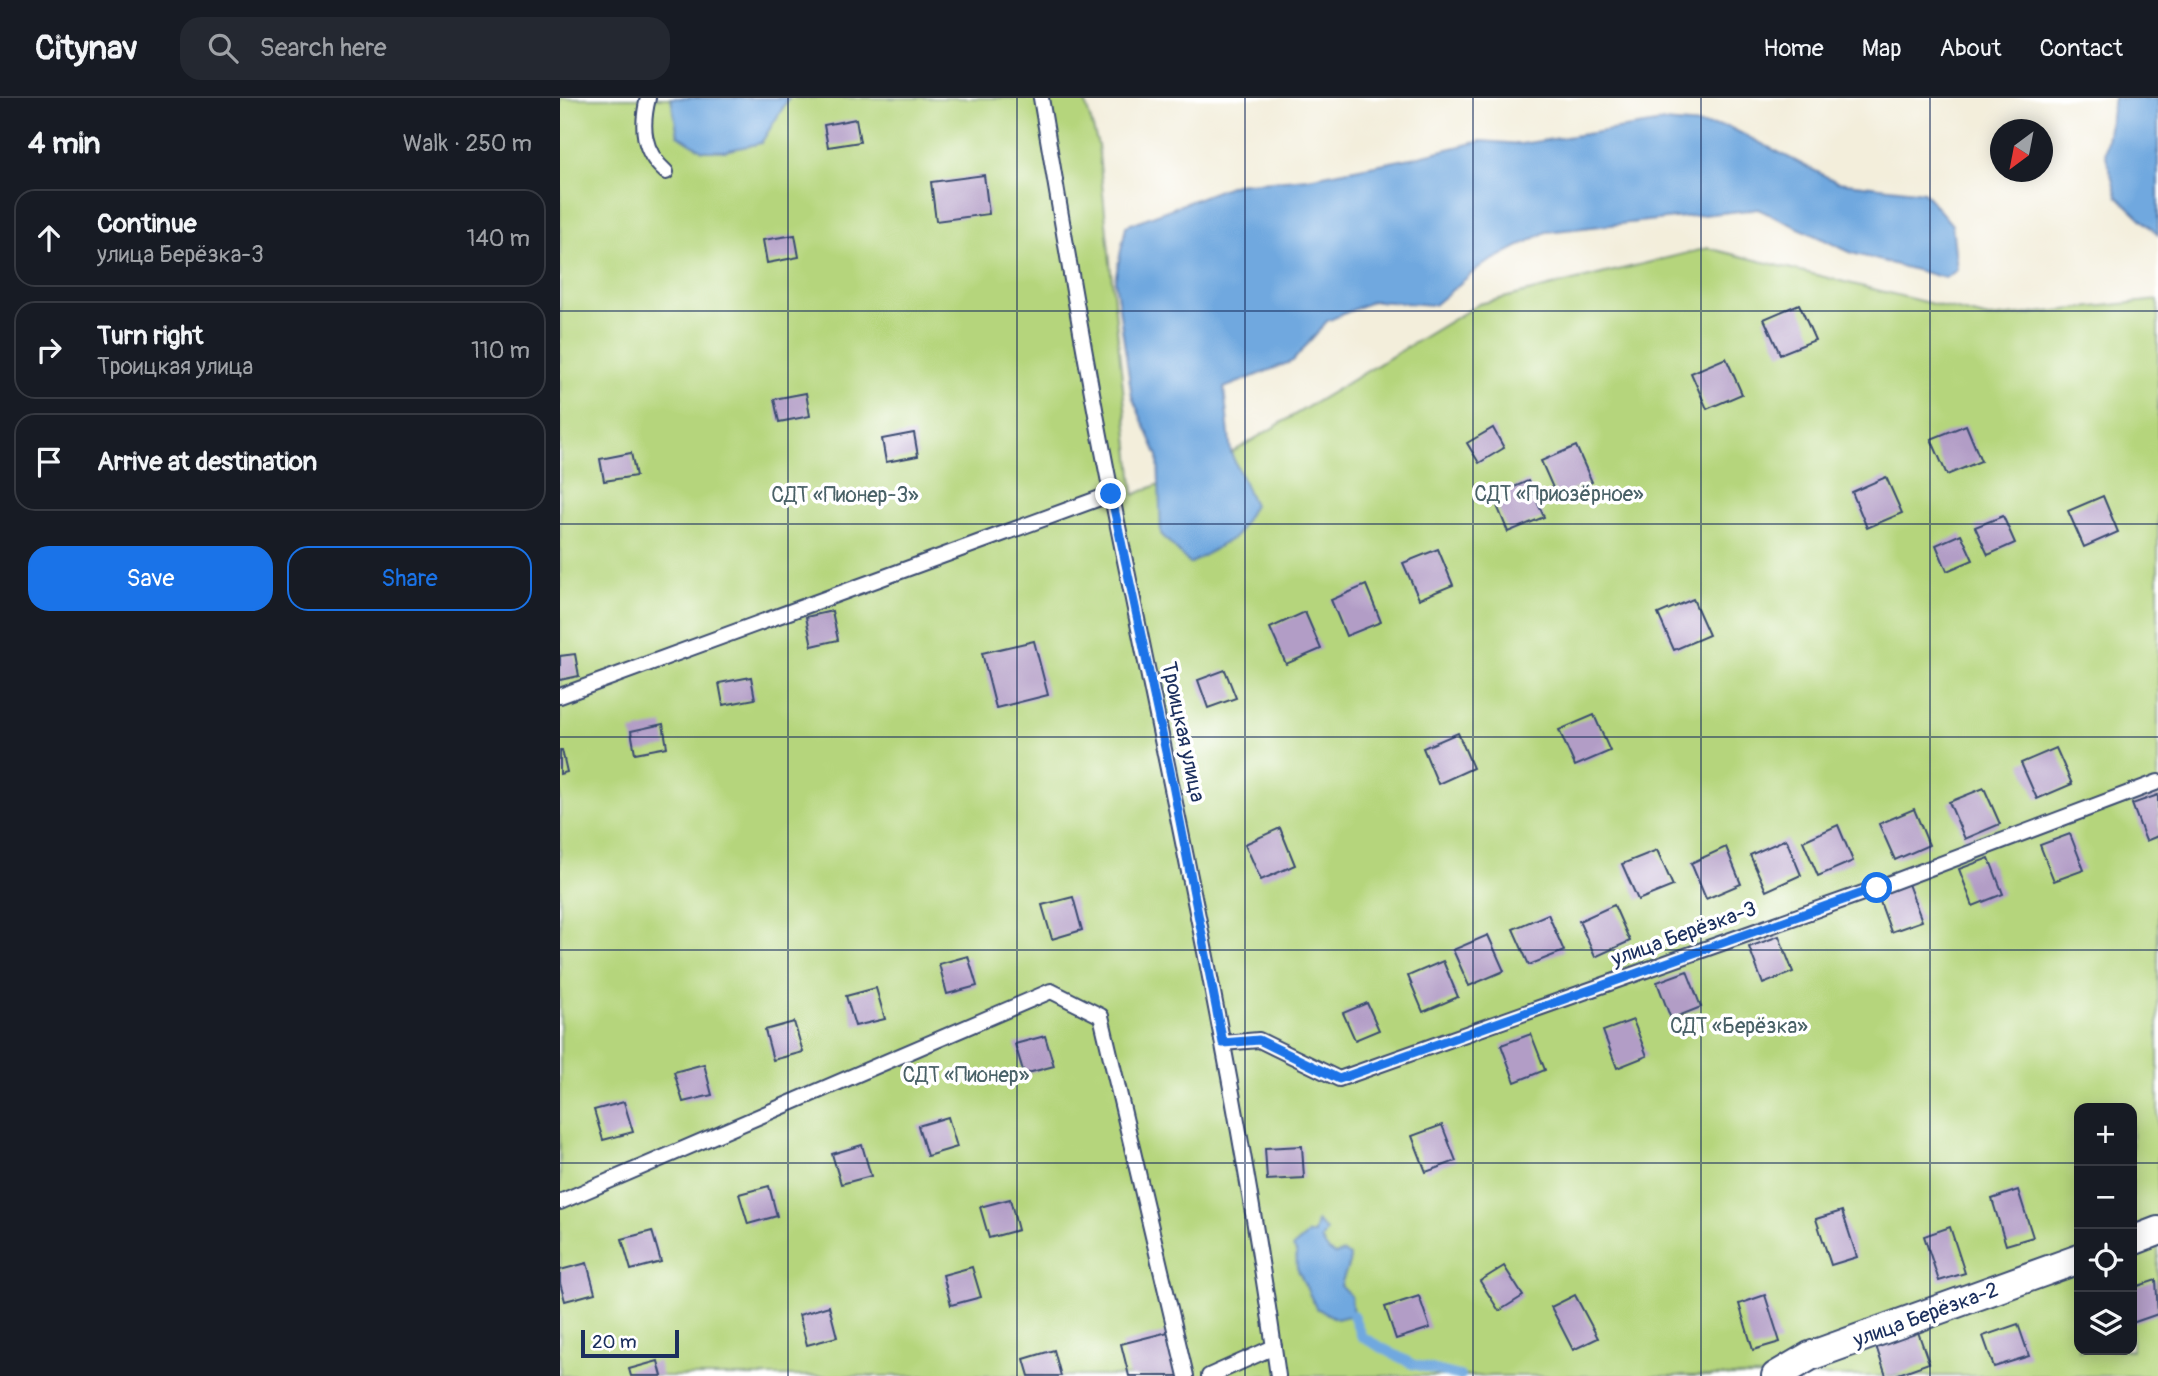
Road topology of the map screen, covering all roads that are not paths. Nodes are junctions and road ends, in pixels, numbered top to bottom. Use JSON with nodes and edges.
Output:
{"nodes":[{"id":1,"x":648,"y":98,"type":"edge"},
{"id":2,"x":1041,"y":98,"type":"edge"},
{"id":3,"x":666,"y":172,"type":"dead end"},
{"id":4,"x":1111,"y":494,"type":"junction"},
{"id":5,"x":560,"y":696,"type":"edge"},
{"id":6,"x":2158,"y":782,"type":"edge"},
{"id":7,"x":1223,"y":1043,"type":"junction"},
{"id":8,"x":560,"y":1202,"type":"edge"},
{"id":9,"x":2158,"y":1231,"type":"edge"},
{"id":10,"x":2137,"y":1239,"type":"edge"},
{"id":11,"x":2074,"y":1261,"type":"edge"},
{"id":12,"x":1274,"y":1347,"type":"junction"},
{"id":13,"x":1186,"y":1376,"type":"edge"},
{"id":14,"x":1209,"y":1376,"type":"edge"},
{"id":15,"x":1278,"y":1376,"type":"edge"},
{"id":16,"x":1776,"y":1376,"type":"edge"}],
"edges":[{"from":1,"to":3,"type":"lane"},
{"from":2,"to":4,"type":"lane","name":"Троицкая улица"},
{"from":4,"to":5,"type":"lane"},
{"from":4,"to":7,"type":"lane","name":"Троицкая улица"},
{"from":6,"to":7,"type":"lane","name":"улица Берёзка-3"},
{"from":7,"to":12,"type":"lane","name":"Троицкая улица"},
{"from":8,"to":13,"type":"lane"},
{"from":9,"to":10,"type":"street"},
{"from":11,"to":16,"type":"street","name":"улица Берёзка-2"},
{"from":12,"to":14,"type":"lane"},
{"from":12,"to":15,"type":"lane","name":"Троицкая улица"}]}
